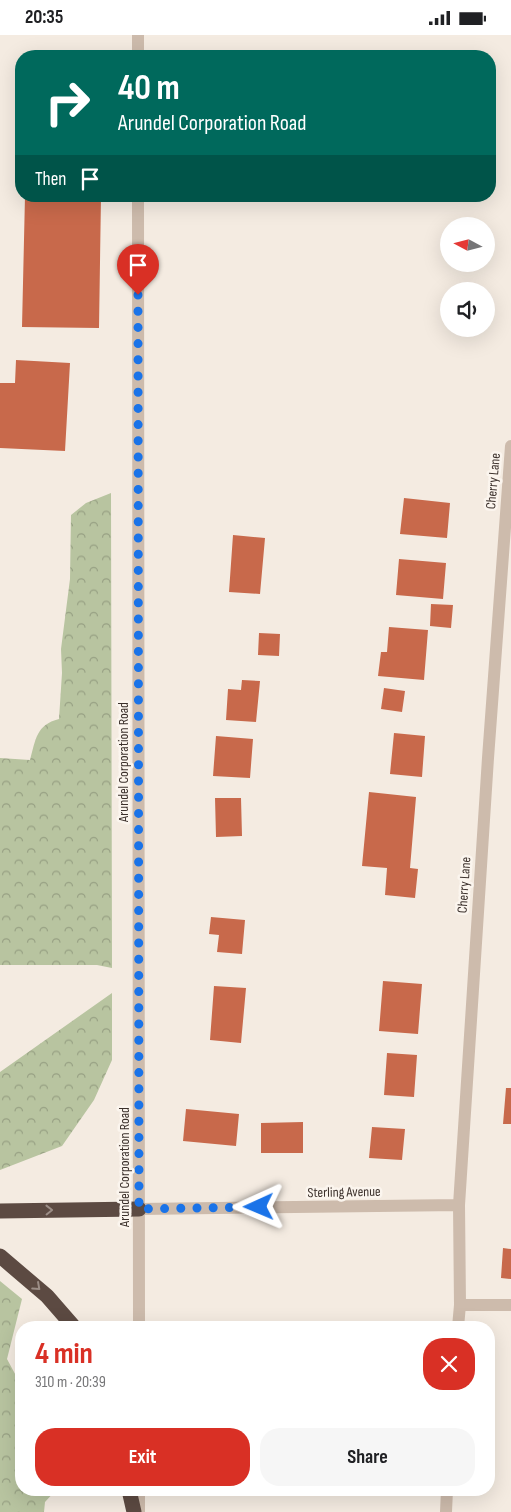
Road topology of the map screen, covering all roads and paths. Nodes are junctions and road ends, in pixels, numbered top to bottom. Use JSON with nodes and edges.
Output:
{"nodes":[{"id":1,"x":138,"y":35,"type":"edge"},
{"id":2,"x":138,"y":50,"type":"edge"},
{"id":3,"x":138,"y":202,"type":"edge"},
{"id":4,"x":511,"y":445,"type":"edge"},
{"id":5,"x":507,"y":535,"type":"edge"},
{"id":6,"x":458,"y":1205,"type":"junction"},
{"id":7,"x":139,"y":1209,"type":"junction"},
{"id":8,"x":0,"y":1211,"type":"edge"},
{"id":9,"x":0,"y":1256,"type":"edge"},
{"id":10,"x":460,"y":1305,"type":"junction"},
{"id":11,"x":511,"y":1305,"type":"edge"},
{"id":12,"x":69,"y":1321,"type":"edge"},
{"id":13,"x":139,"y":1321,"type":"edge"},
{"id":14,"x":459,"y":1321,"type":"edge"},
{"id":15,"x":130,"y":1496,"type":"edge"},
{"id":16,"x":139,"y":1496,"type":"edge"},
{"id":17,"x":447,"y":1496,"type":"edge"},
{"id":18,"x":134,"y":1512,"type":"edge"},
{"id":19,"x":139,"y":1512,"type":"edge"},
{"id":20,"x":446,"y":1512,"type":"edge"}],
"edges":[{"from":1,"to":2,"type":"street"},
{"from":3,"to":7,"type":"street","name":"Arundel Corporation Road"},
{"from":4,"to":5,"type":"street","name":"Cherry Lane"},
{"from":5,"to":6,"type":"street","name":"Cherry Lane"},
{"from":6,"to":7,"type":"street","name":"Sterling Avenue"},
{"from":6,"to":10,"type":"street","name":"Cherry Lane"},
{"from":8,"to":7,"type":"highway","one_way":true},
{"from":7,"to":13,"type":"street","name":"Arundel Corporation Road"},
{"from":9,"to":12,"type":"highway","one_way":true},
{"from":10,"to":11,"type":"street"},
{"from":10,"to":14,"type":"street","name":"Cherry Lane"},
{"from":15,"to":18,"type":"highway"},
{"from":16,"to":19,"type":"street"},
{"from":17,"to":20,"type":"street"}]}
